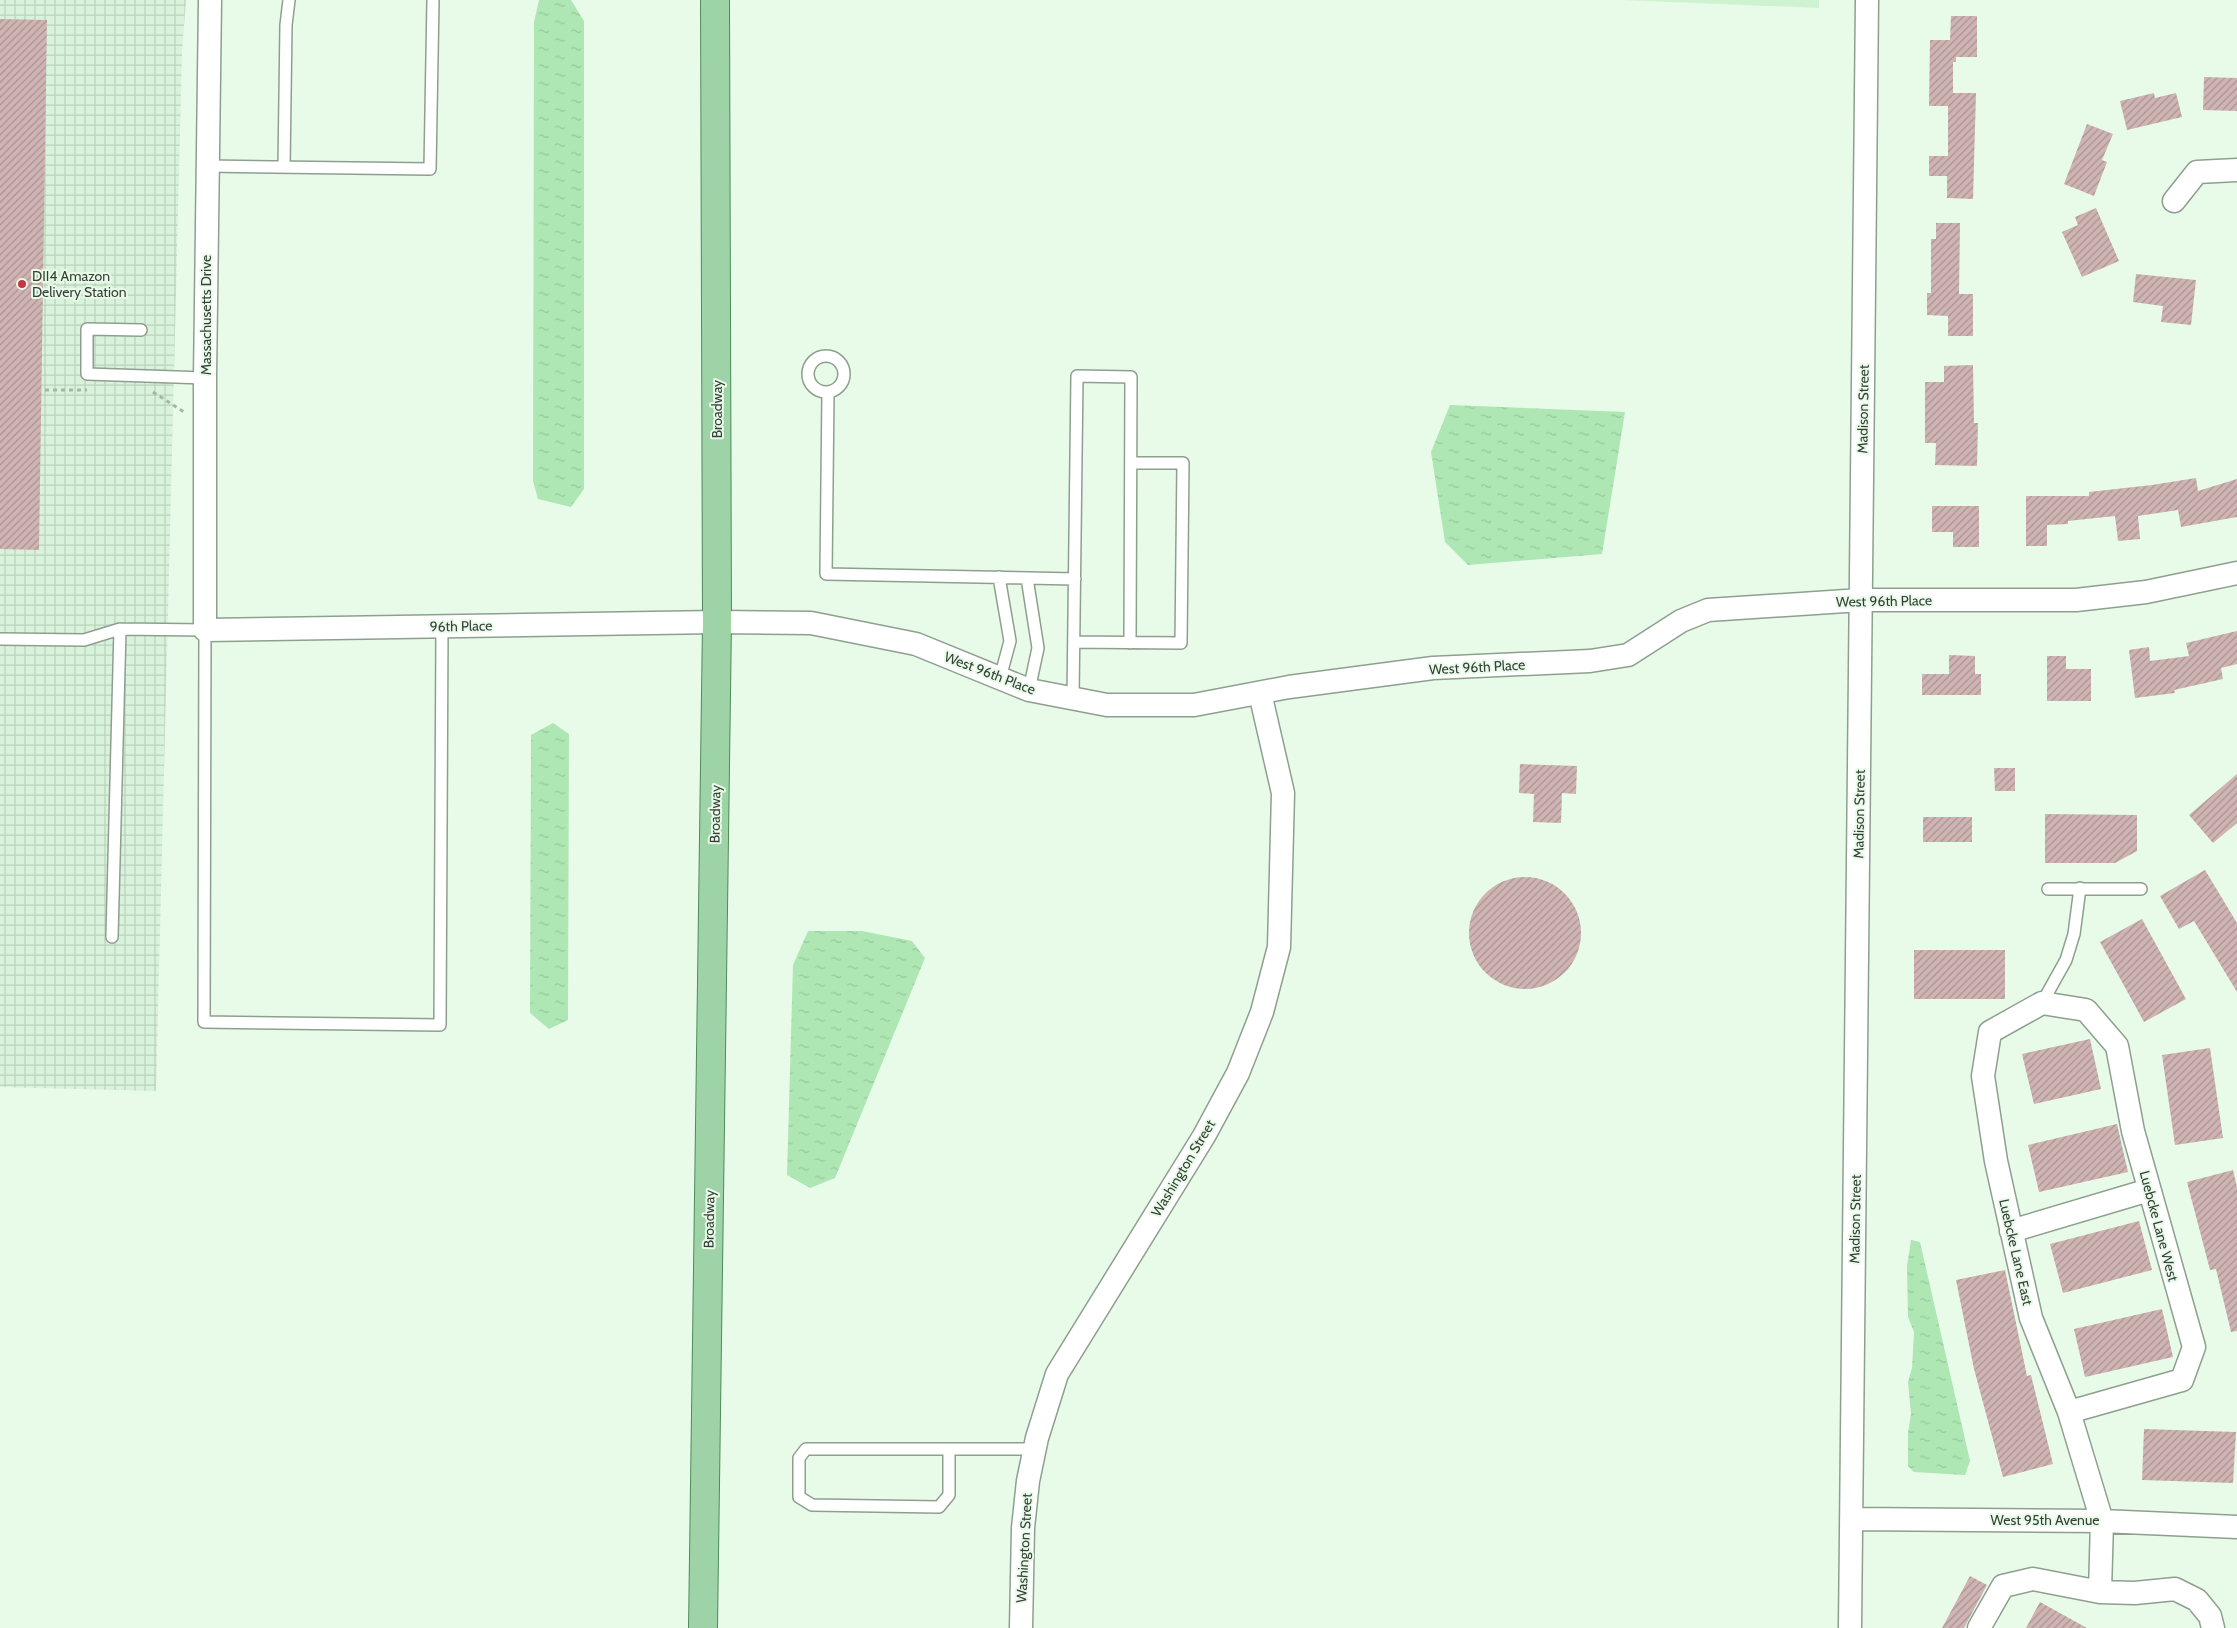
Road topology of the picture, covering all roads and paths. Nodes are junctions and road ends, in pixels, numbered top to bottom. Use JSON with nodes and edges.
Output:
{"nodes":[{"id":1,"x":210,"y":0,"type":"edge"},
{"id":2,"x":289,"y":0,"type":"edge"},
{"id":3,"x":433,"y":0,"type":"edge"},
{"id":4,"x":715,"y":0,"type":"edge"},
{"id":5,"x":1867,"y":0,"type":"edge"},
{"id":6,"x":207,"y":166,"type":"junction"},
{"id":7,"x":284,"y":167,"type":"junction"},
{"id":8,"x":2237,"y":170,"type":"edge"},
{"id":9,"x":2174,"y":201,"type":"dead end"},
{"id":10,"x":141,"y":330,"type":"dead end"},
{"id":11,"x":205,"y":378,"type":"junction"},
{"id":12,"x":45,"y":390,"type":"dead end"},
{"id":13,"x":94,"y":390,"type":"dead end"},
{"id":14,"x":152,"y":391,"type":"dead end"},
{"id":15,"x":828,"y":392,"type":"dead end"},
{"id":16,"x":184,"y":412,"type":"dead end"},
{"id":17,"x":1131,"y":463,"type":"junction"},
{"id":18,"x":2237,"y":574,"type":"edge"},
{"id":19,"x":999,"y":577,"type":"junction"},
{"id":20,"x":1027,"y":578,"type":"junction"},
{"id":21,"x":1075,"y":579,"type":"junction"},
{"id":22,"x":1861,"y":600,"type":"junction"},
{"id":23,"x":717,"y":622,"type":"junction"},
{"id":24,"x":442,"y":626,"type":"junction"},
{"id":25,"x":120,"y":629,"type":"junction"},
{"id":26,"x":205,"y":630,"type":"junction"},
{"id":27,"x":0,"y":638,"type":"edge"},
{"id":28,"x":1074,"y":642,"type":"junction"},
{"id":29,"x":1130,"y":643,"type":"junction"},
{"id":30,"x":1000,"y":678,"type":"junction"},
{"id":31,"x":1029,"y":690,"type":"junction"},
{"id":32,"x":1260,"y":693,"type":"junction"},
{"id":33,"x":1073,"y":698,"type":"junction"},
{"id":34,"x":2048,"y":888,"type":"dead end"},
{"id":35,"x":2080,"y":888,"type":"junction"},
{"id":36,"x":2141,"y":889,"type":"dead end"},
{"id":37,"x":112,"y":937,"type":"dead end"},
{"id":38,"x":2042,"y":1003,"type":"junction"},
{"id":39,"x":2149,"y":1190,"type":"junction"},
{"id":40,"x":2011,"y":1231,"type":"junction"},
{"id":41,"x":2069,"y":1412,"type":"junction"},
{"id":42,"x":949,"y":1449,"type":"junction"},
{"id":43,"x":1034,"y":1449,"type":"junction"},
{"id":44,"x":1852,"y":1519,"type":"junction"},
{"id":45,"x":2102,"y":1521,"type":"junction"},
{"id":46,"x":2237,"y":1527,"type":"edge"},
{"id":47,"x":2100,"y":1592,"type":"junction"},
{"id":48,"x":703,"y":1628,"type":"edge"},
{"id":49,"x":1021,"y":1628,"type":"edge"},
{"id":50,"x":1850,"y":1628,"type":"edge"},
{"id":51,"x":1979,"y":1628,"type":"edge"},
{"id":52,"x":2213,"y":1628,"type":"edge"}],
"edges":[{"from":1,"to":6,"type":"street","name":"Massachusetts Drive"},
{"from":2,"to":7,"type":"lane"},
{"from":3,"to":7,"type":"lane"},
{"from":4,"to":23,"type":"main road","name":"Broadway"},
{"from":5,"to":22,"type":"street","name":"Madison Street"},
{"from":6,"to":7,"type":"lane"},
{"from":6,"to":11,"type":"street","name":"Massachusetts Drive"},
{"from":8,"to":9,"type":"street"},
{"from":10,"to":11,"type":"lane"},
{"from":11,"to":26,"type":"street","name":"Massachusetts Drive"},
{"from":12,"to":13,"type":"path"},
{"from":14,"to":16,"type":"path"},
{"from":15,"to":19,"type":"lane"},
{"from":17,"to":21,"type":"lane"},
{"from":17,"to":29,"type":"lane"},
{"from":17,"to":29,"type":"lane"},
{"from":18,"to":22,"type":"street","name":"West 96th Place"},
{"from":19,"to":20,"type":"lane"},
{"from":19,"to":30,"type":"lane"},
{"from":20,"to":21,"type":"lane"},
{"from":20,"to":31,"type":"lane"},
{"from":21,"to":28,"type":"lane"},
{"from":22,"to":32,"type":"street","name":"West 96th Place"},
{"from":22,"to":44,"type":"street","name":"Madison Street"},
{"from":23,"to":24,"type":"street","name":"96th Place"},
{"from":23,"to":30,"type":"street","name":"West 96th Place"},
{"from":23,"to":48,"type":"main road","name":"Broadway"},
{"from":24,"to":26,"type":"street","name":"96th Place"},
{"from":24,"to":26,"type":"lane"},
{"from":25,"to":26,"type":"lane"},
{"from":25,"to":27,"type":"lane"},
{"from":25,"to":37,"type":"lane"},
{"from":28,"to":29,"type":"lane"},
{"from":28,"to":33,"type":"lane"},
{"from":30,"to":31,"type":"street","name":"West 96th Place"},
{"from":31,"to":33,"type":"street","name":"West 96th Place"},
{"from":32,"to":33,"type":"street","name":"West 96th Place"},
{"from":32,"to":43,"type":"street","name":"Washington Street"},
{"from":34,"to":35,"type":"lane"},
{"from":35,"to":36,"type":"lane"},
{"from":35,"to":38,"type":"lane"},
{"from":38,"to":39,"type":"street","name":"Luebcke Lane West"},
{"from":38,"to":40,"type":"street","name":"Luebcke Lane East"},
{"from":39,"to":40,"type":"street"},
{"from":39,"to":41,"type":"street","name":"Luebcke Lane West"},
{"from":40,"to":41,"type":"street","name":"Luebcke Lane East"},
{"from":41,"to":45,"type":"street","name":"Luebcke Lane East"},
{"from":42,"to":42,"type":"lane"},
{"from":42,"to":43,"type":"lane"},
{"from":43,"to":49,"type":"street","name":"Washington Street"},
{"from":44,"to":45,"type":"street","name":"West 95th Avenue"},
{"from":44,"to":50,"type":"street","name":"Madison Street"},
{"from":45,"to":46,"type":"street","name":"West 95th Avenue"},
{"from":45,"to":47,"type":"street","name":"Luebcke Lane East"},
{"from":47,"to":51,"type":"street"},
{"from":47,"to":52,"type":"street"}]}
